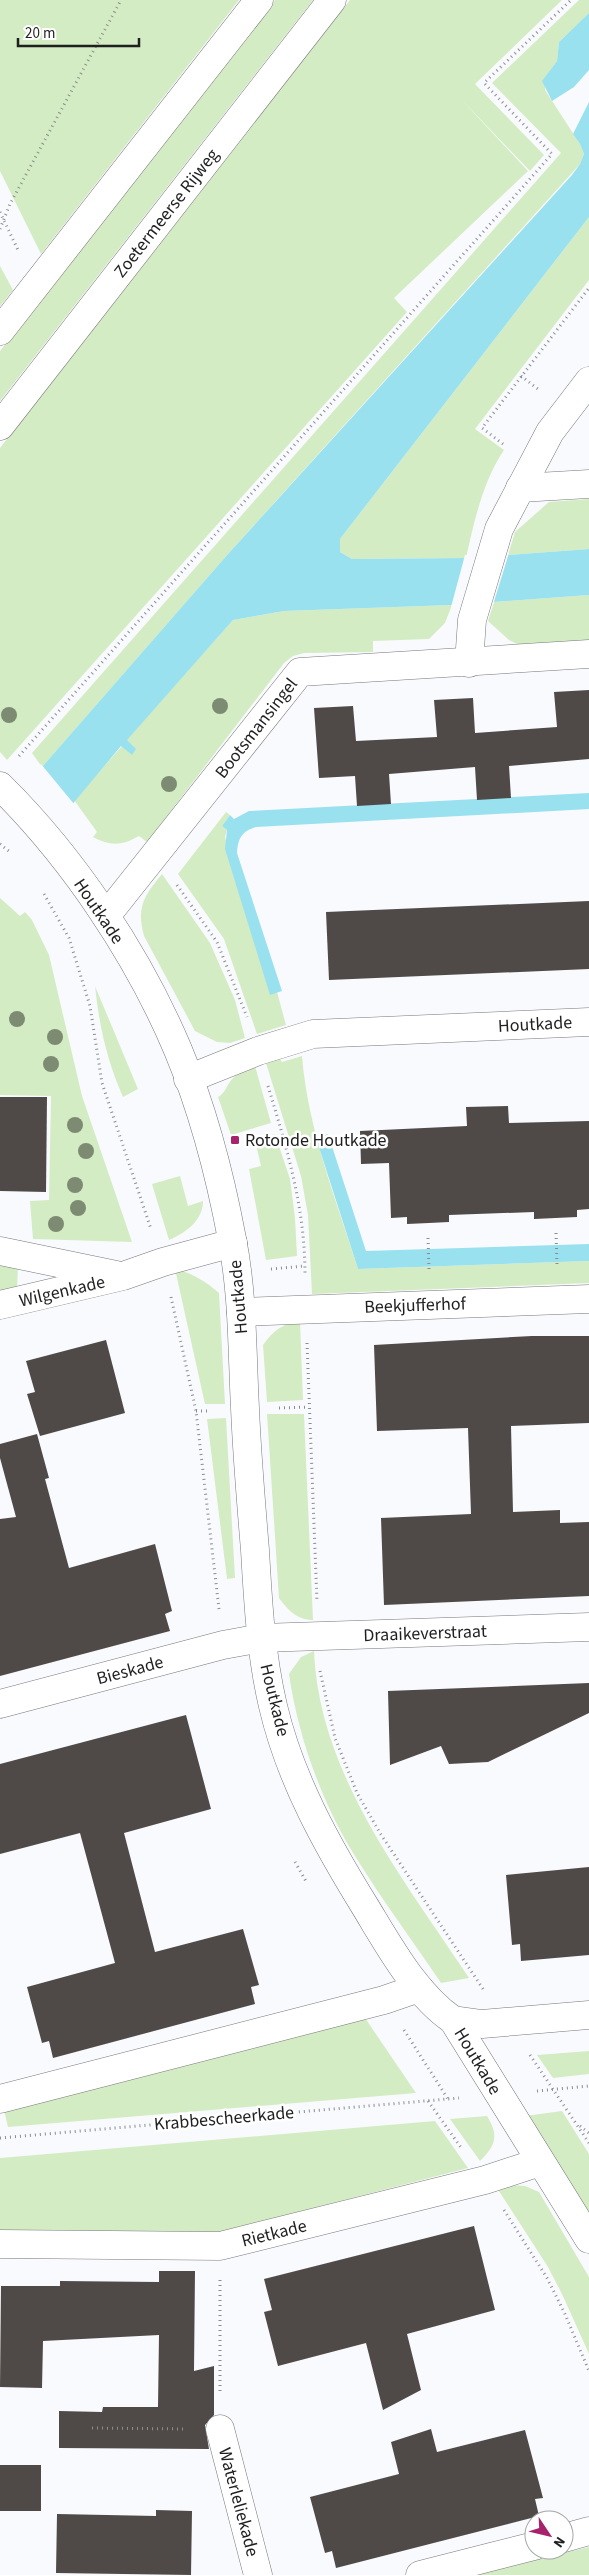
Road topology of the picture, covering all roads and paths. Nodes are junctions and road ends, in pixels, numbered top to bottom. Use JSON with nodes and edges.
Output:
{"nodes":[{"id":1,"x":121,"y":0,"type":"edge"},
{"id":2,"x":259,"y":0,"type":"edge"},
{"id":3,"x":332,"y":0,"type":"edge"},
{"id":4,"x":571,"y":0,"type":"edge"},
{"id":5,"x":0,"y":229,"type":"edge"},
{"id":6,"x":589,"y":288,"type":"edge"},
{"id":7,"x":0,"y":331,"type":"edge"},
{"id":8,"x":589,"y":381,"type":"edge"},
{"id":9,"x":0,"y":426,"type":"edge"},
{"id":10,"x":526,"y":477,"type":"junction"},
{"id":11,"x":589,"y":484,"type":"edge"},
{"id":12,"x":589,"y":654,"type":"edge"},
{"id":13,"x":469,"y":663,"type":"junction"},
{"id":14,"x":5,"y":779,"type":"edge"},
{"id":15,"x":0,"y":844,"type":"edge"},
{"id":16,"x":11,"y":853,"type":"dead end"},
{"id":17,"x":151,"y":861,"type":"junction"},
{"id":18,"x":42,"y":892,"type":"dead end"},
{"id":19,"x":106,"y":916,"type":"junction"},
{"id":20,"x":69,"y":938,"type":"dead end"},
{"id":21,"x":589,"y":1022,"type":"edge"},
{"id":22,"x":258,"y":1051,"type":"junction"},
{"id":23,"x":188,"y":1079,"type":"junction"},
{"id":24,"x":556,"y":1233,"type":"dead end"},
{"id":25,"x":428,"y":1238,"type":"dead end"},
{"id":26,"x":233,"y":1242,"type":"junction"},
{"id":27,"x":0,"y":1251,"type":"edge"},
{"id":28,"x":557,"y":1267,"type":"dead end"},
{"id":29,"x":429,"y":1272,"type":"dead end"},
{"id":30,"x":123,"y":1276,"type":"junction"},
{"id":31,"x":589,"y":1299,"type":"edge"},
{"id":32,"x":0,"y":1305,"type":"edge"},
{"id":33,"x":306,"y":1309,"type":"junction"},
{"id":34,"x":241,"y":1312,"type":"junction"},
{"id":35,"x":589,"y":1627,"type":"edge"},
{"id":36,"x":261,"y":1638,"type":"junction"},
{"id":37,"x":318,"y":1638,"type":"junction"},
{"id":38,"x":0,"y":1704,"type":"edge"},
{"id":39,"x":419,"y":1988,"type":"junction"},
{"id":40,"x":589,"y":2015,"type":"edge"},
{"id":41,"x":453,"y":2020,"type":"junction"},
{"id":42,"x":509,"y":2022,"type":"junction"},
{"id":43,"x":589,"y":2086,"type":"edge"},
{"id":44,"x":553,"y":2089,"type":"junction"},
{"id":45,"x":498,"y":2094,"type":"junction"},
{"id":46,"x":0,"y":2099,"type":"edge"},
{"id":47,"x":448,"y":2099,"type":"dead end"},
{"id":48,"x":427,"y":2101,"type":"junction"},
{"id":49,"x":578,"y":2124,"type":"junction"},
{"id":50,"x":589,"y":2133,"type":"edge"},
{"id":51,"x":0,"y":2138,"type":"edge"},
{"id":52,"x":589,"y":2143,"type":"edge"},
{"id":53,"x":540,"y":2162,"type":"junction"},
{"id":54,"x":485,"y":2180,"type":"junction"},
{"id":55,"x":589,"y":2239,"type":"edge"},
{"id":56,"x":0,"y":2244,"type":"edge"},
{"id":57,"x":220,"y":2246,"type":"junction"},
{"id":58,"x":589,"y":2371,"type":"edge"},
{"id":59,"x":92,"y":2428,"type":"dead end"},
{"id":60,"x":220,"y":2429,"type":"junction"},
{"id":61,"x":589,"y":2531,"type":"edge"},
{"id":62,"x":574,"y":2535,"type":"edge"},
{"id":63,"x":524,"y":2549,"type":"edge"},
{"id":64,"x":258,"y":2575,"type":"edge"},
{"id":65,"x":420,"y":2575,"type":"edge"}],
"edges":[{"from":1,"to":5,"type":"path"},
{"from":2,"to":7,"type":"street"},
{"from":3,"to":9,"type":"street","name":"Zoetermeerse Rijweg"},
{"from":4,"to":14,"type":"path"},
{"from":6,"to":10,"type":"path"},
{"from":8,"to":10,"type":"street"},
{"from":10,"to":11,"type":"street"},
{"from":10,"to":13,"type":"street"},
{"from":12,"to":13,"type":"street","name":"Bootsmansingel"},
{"from":13,"to":17,"type":"street","name":"Bootsmansingel"},
{"from":14,"to":19,"type":"street","name":"Houtkade"},
{"from":15,"to":16,"type":"path"},
{"from":17,"to":19,"type":"street","name":"Bootsmansingel"},
{"from":17,"to":22,"type":"path"},
{"from":18,"to":20,"type":"path","name":"Houtkade"},
{"from":19,"to":23,"type":"street","name":"Houtkade"},
{"from":21,"to":22,"type":"street","name":"Houtkade"},
{"from":22,"to":23,"type":"street","name":"Houtkade"},
{"from":22,"to":33,"type":"path"},
{"from":23,"to":26,"type":"street","name":"Houtkade"},
{"from":24,"to":28,"type":"path"},
{"from":25,"to":29,"type":"path"},
{"from":26,"to":30,"type":"street","name":"Wilgenkade"},
{"from":26,"to":34,"type":"street","name":"Houtkade"},
{"from":27,"to":30,"type":"street","name":"Wilgenkade"},
{"from":30,"to":32,"type":"street","name":"Wilgenkade"},
{"from":31,"to":33,"type":"street","name":"Beekjufferhof"},
{"from":33,"to":34,"type":"street","name":"Beekjufferhof"},
{"from":33,"to":37,"type":"path"},
{"from":34,"to":36,"type":"street","name":"Houtkade"},
{"from":35,"to":37,"type":"street","name":"Draaikeverstraat"},
{"from":36,"to":37,"type":"street","name":"Draaikeverstraat"},
{"from":36,"to":38,"type":"street","name":"Bieskade"},
{"from":36,"to":39,"type":"street","name":"Houtkade"},
{"from":37,"to":42,"type":"path"},
{"from":39,"to":41,"type":"street","name":"Houtkade"},
{"from":39,"to":46,"type":"street"},
{"from":40,"to":42,"type":"street"},
{"from":41,"to":42,"type":"street"},
{"from":41,"to":45,"type":"street","name":"Houtkade"},
{"from":42,"to":44,"type":"path"},
{"from":43,"to":44,"type":"path"},
{"from":44,"to":45,"type":"path"},
{"from":44,"to":49,"type":"path"},
{"from":45,"to":53,"type":"street","name":"Houtkade"},
{"from":47,"to":48,"type":"path","name":"Krabbescheerkade"},
{"from":48,"to":51,"type":"path","name":"Krabbescheerkade"},
{"from":48,"to":54,"type":"path"},
{"from":49,"to":50,"type":"path"},
{"from":49,"to":52,"type":"path"},
{"from":53,"to":54,"type":"street","name":"Rietkade"},
{"from":53,"to":55,"type":"street","name":"Houtkade"},
{"from":54,"to":57,"type":"street","name":"Rietkade"},
{"from":54,"to":58,"type":"path"},
{"from":56,"to":57,"type":"street","name":"Rietkade"},
{"from":57,"to":60,"type":"path"},
{"from":59,"to":60,"type":"path"},
{"from":60,"to":64,"type":"street","name":"Waterleliekade"},
{"from":61,"to":62,"type":"street"},
{"from":63,"to":65,"type":"street"}]}
